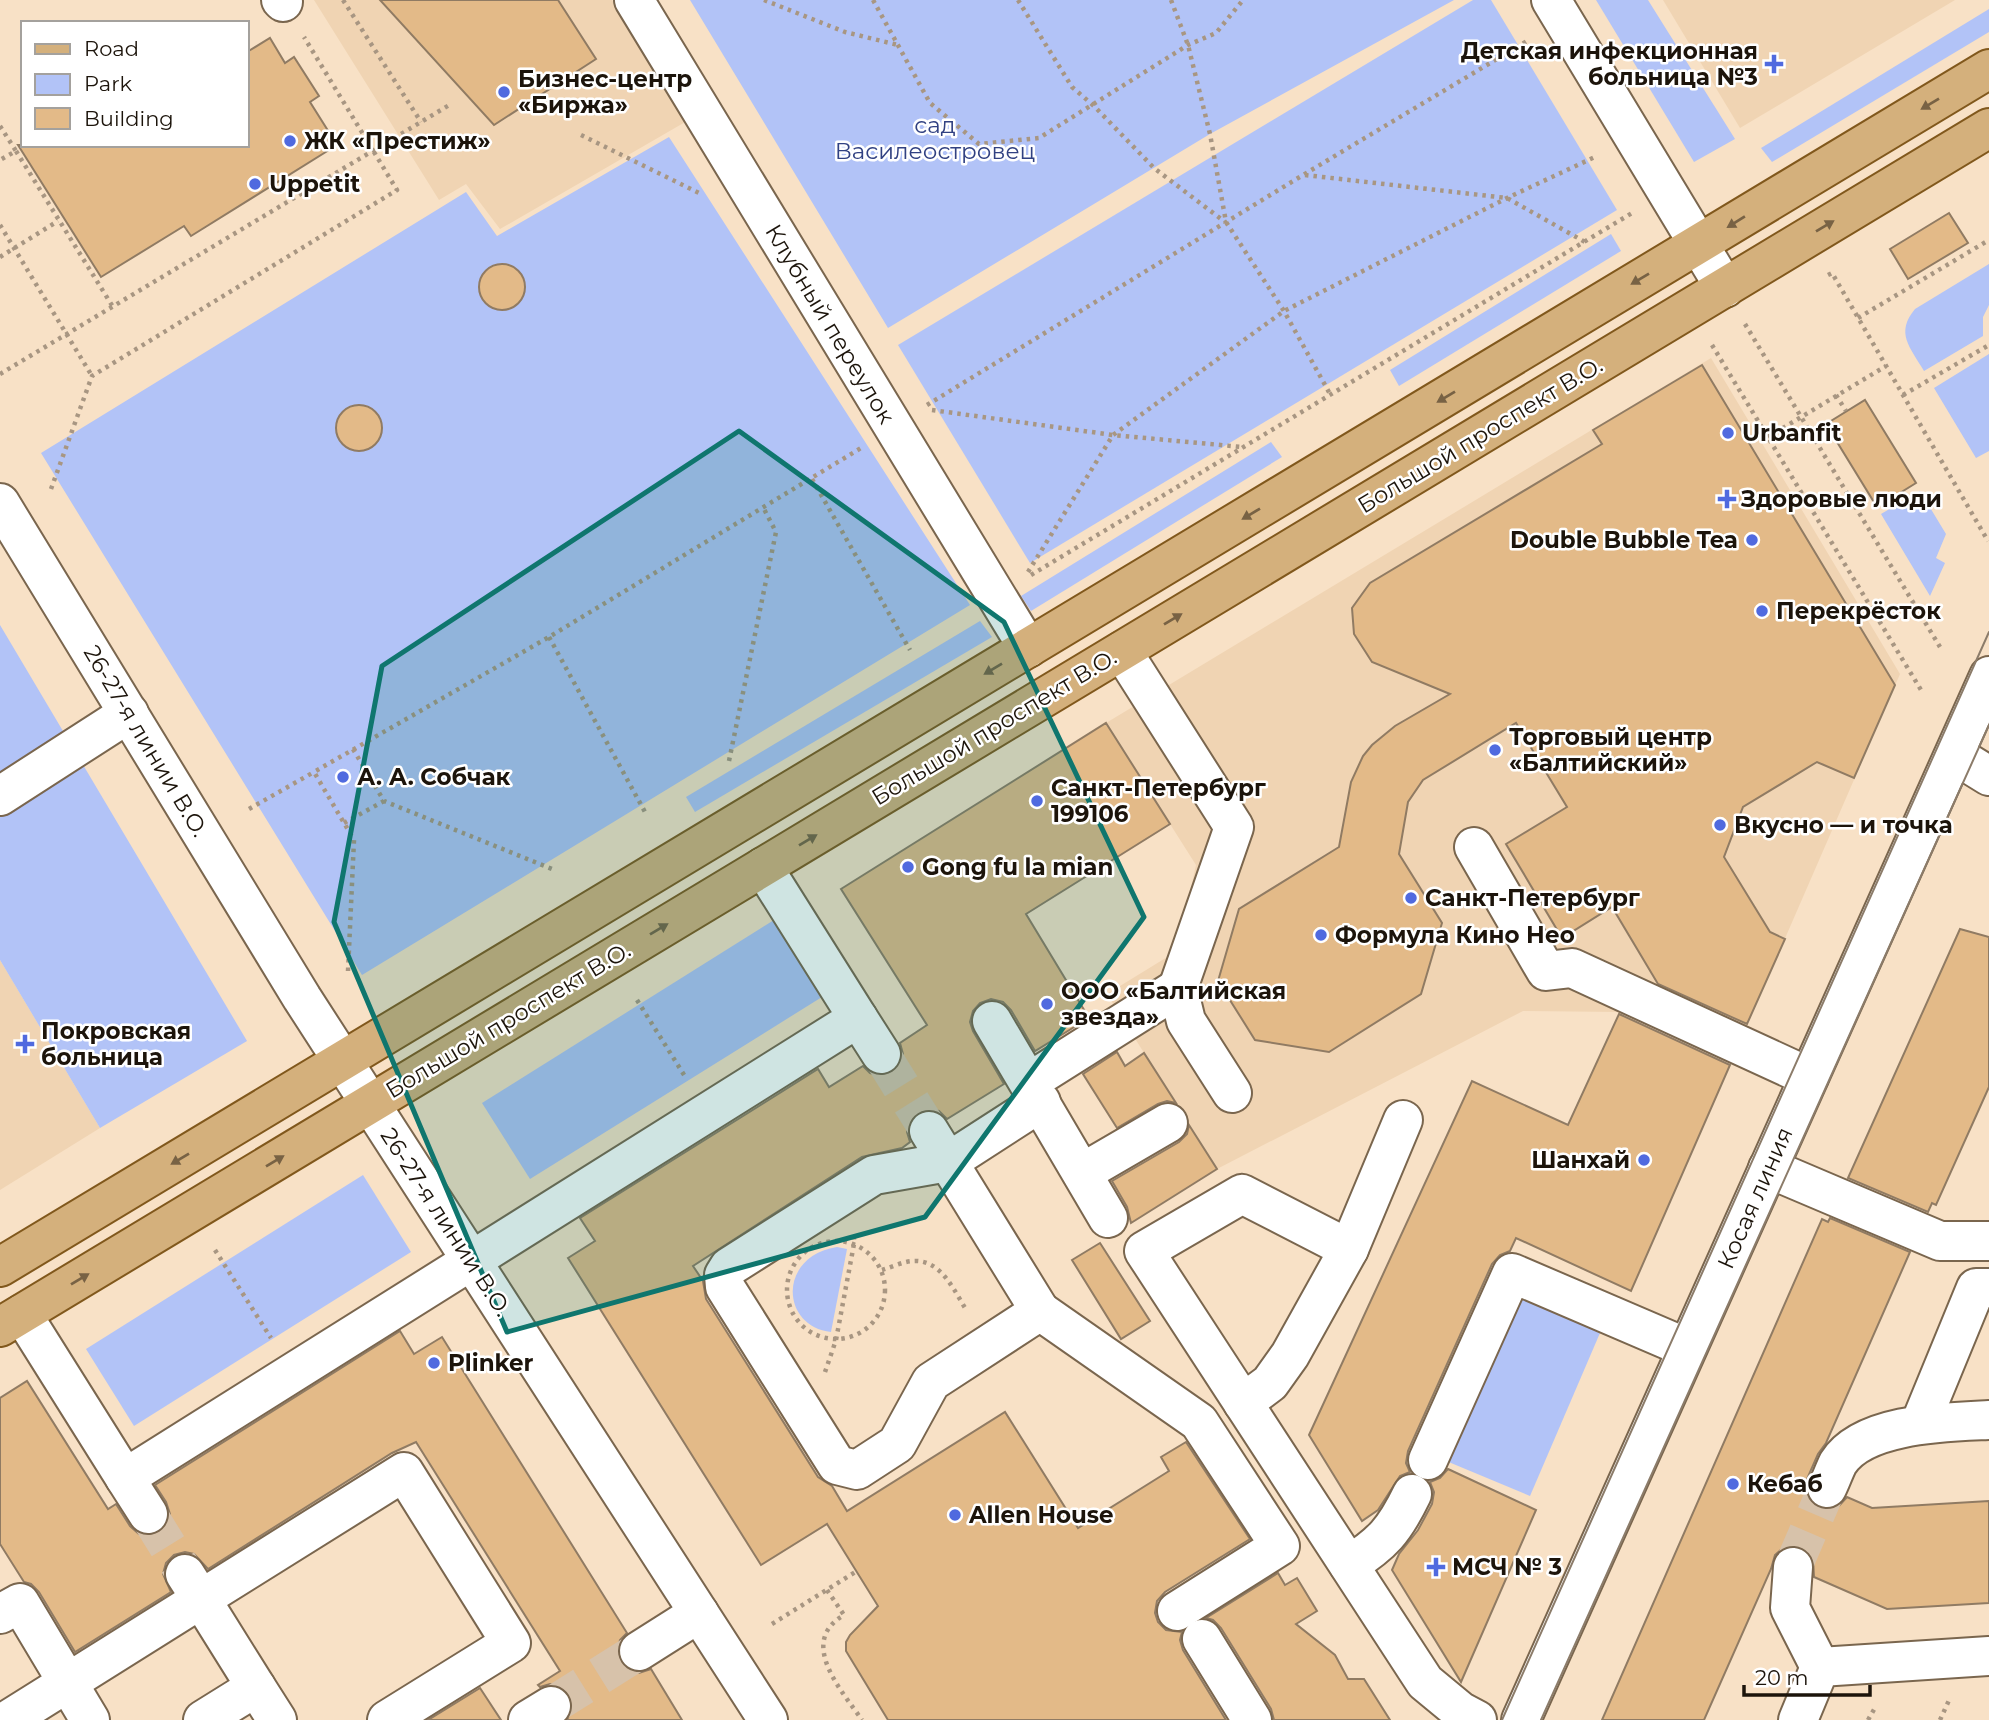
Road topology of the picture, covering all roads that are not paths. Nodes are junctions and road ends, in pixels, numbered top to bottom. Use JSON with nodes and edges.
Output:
{"nodes":[{"id":1,"x":634,"y":0,"type":"edge"},
{"id":2,"x":1551,"y":0,"type":"edge"},
{"id":3,"x":1989,"y":69,"type":"edge"},
{"id":4,"x":1989,"y":128,"type":"edge"},
{"id":5,"x":1699,"y":244,"type":"junction"},
{"id":6,"x":1725,"y":288,"type":"junction"},
{"id":7,"x":0,"y":503,"type":"edge"},
{"id":8,"x":1028,"y":648,"type":"junction"},
{"id":9,"x":1122,"y":650,"type":"junction"},
{"id":10,"x":1989,"y":676,"type":"edge"},
{"id":11,"x":129,"y":713,"type":"junction"},
{"id":12,"x":1955,"y":755,"type":"junction"},
{"id":13,"x":1989,"y":776,"type":"edge"},
{"id":14,"x":0,"y":796,"type":"edge"},
{"id":15,"x":1474,"y":847,"type":"dead end"},
{"id":16,"x":763,"y":867,"type":"junction"},
{"id":17,"x":1178,"y":988,"type":"junction"},
{"id":18,"x":858,"y":1018,"type":"junction"},
{"id":19,"x":992,"y":1021,"type":"dead end"},
{"id":20,"x":881,"y":1054,"type":"tunnel mouth"},
{"id":21,"x":343,"y":1060,"type":"junction"},
{"id":22,"x":1809,"y":1077,"type":"junction"},
{"id":23,"x":1035,"y":1092,"type":"junction"},
{"id":24,"x":1232,"y":1093,"type":"dead end"},
{"id":25,"x":369,"y":1103,"type":"junction"},
{"id":26,"x":1404,"y":1121,"type":"dead end"},
{"id":27,"x":1168,"y":1123,"type":"dead end"},
{"id":28,"x":939,"y":1147,"type":"junction"},
{"id":29,"x":1768,"y":1168,"type":"junction"},
{"id":30,"x":1082,"y":1173,"type":"junction"},
{"id":31,"x":1108,"y":1218,"type":"dead end"},
{"id":32,"x":1989,"y":1241,"type":"edge"},
{"id":33,"x":1349,"y":1250,"type":"junction"},
{"id":34,"x":471,"y":1260,"type":"junction"},
{"id":35,"x":0,"y":1267,"type":"edge"},
{"id":36,"x":1989,"y":1288,"type":"edge"},
{"id":37,"x":1040,"y":1311,"type":"junction"},
{"id":38,"x":11,"y":1321,"type":"edge"},
{"id":39,"x":1687,"y":1348,"type":"junction"},
{"id":40,"x":1243,"y":1403,"type":"junction"},
{"id":41,"x":1989,"y":1420,"type":"edge"},
{"id":42,"x":1920,"y":1424,"type":"junction"},
{"id":43,"x":1428,"y":1460,"type":"dead end"},
{"id":44,"x":125,"y":1478,"type":"junction"},
{"id":45,"x":1827,"y":1488,"type":"tunnel mouth"},
{"id":46,"x":1412,"y":1494,"type":"dead end"},
{"id":47,"x":148,"y":1514,"type":"tunnel mouth"},
{"id":48,"x":1349,"y":1565,"type":"junction"},
{"id":49,"x":1793,"y":1567,"type":"tunnel mouth"},
{"id":50,"x":193,"y":1587,"type":"junction"},
{"id":51,"x":699,"y":1613,"type":"junction"},
{"id":52,"x":0,"y":1614,"type":"edge"},
{"id":53,"x":639,"y":1651,"type":"tunnel mouth"},
{"id":54,"x":1989,"y":1656,"type":"edge"},
{"id":55,"x":1820,"y":1667,"type":"junction"},
{"id":56,"x":68,"y":1683,"type":"junction"},
{"id":57,"x":256,"y":1687,"type":"junction"},
{"id":58,"x":8,"y":1720,"type":"edge"},
{"id":59,"x":90,"y":1720,"type":"edge"},
{"id":60,"x":203,"y":1720,"type":"edge"},
{"id":61,"x":277,"y":1720,"type":"edge"},
{"id":62,"x":387,"y":1720,"type":"edge"},
{"id":63,"x":768,"y":1720,"type":"edge"},
{"id":64,"x":1252,"y":1720,"type":"edge"},
{"id":65,"x":1477,"y":1720,"type":"edge"},
{"id":66,"x":1521,"y":1720,"type":"edge"},
{"id":67,"x":1798,"y":1720,"type":"edge"}],
"edges":[{"from":1,"to":8,"type":"street","name":"Клубный переулок"},
{"from":2,"to":5,"type":"street"},
{"from":3,"to":5,"type":"main road","one_way":true},
{"from":6,"to":4,"type":"main road","name":"Большой проспект В.О.","one_way":true},
{"from":5,"to":6,"type":"street"},
{"from":5,"to":8,"type":"main road","one_way":true},
{"from":9,"to":6,"type":"main road","name":"Большой проспект В.О.","one_way":true},
{"from":7,"to":11,"type":"street","name":"26-27-я линии В.О."},
{"from":8,"to":21,"type":"main road","one_way":true},
{"from":16,"to":9,"type":"main road","name":"Большой проспект В.О.","one_way":true},
{"from":9,"to":17,"type":"street"},
{"from":10,"to":12,"type":"street","name":"Косая линия"},
{"from":11,"to":14,"type":"street"},
{"from":11,"to":21,"type":"street","name":"26-27-я линии В.О."},
{"from":12,"to":13,"type":"street"},
{"from":12,"to":22,"type":"street","name":"Косая линия"},
{"from":15,"to":22,"type":"street"},
{"from":16,"to":18,"type":"street"},
{"from":25,"to":16,"type":"main road","name":"Большой проспект В.О.","one_way":true},
{"from":17,"to":23,"type":"street"},
{"from":17,"to":24,"type":"street"},
{"from":18,"to":20,"type":"street"},
{"from":18,"to":34,"type":"street"},
{"from":19,"to":23,"type":"street"},
{"from":21,"to":25,"type":"street","name":"26-27-я линии В.О."},
{"from":21,"to":35,"type":"main road","one_way":true},
{"from":22,"to":29,"type":"street","name":"Косая линия"},
{"from":23,"to":28,"type":"street"},
{"from":23,"to":30,"type":"street"},
{"from":25,"to":34,"type":"street","name":"26-27-я линии В.О."},
{"from":38,"to":25,"type":"main road","name":"Большой проспект В.О.","one_way":true},
{"from":26,"to":33,"type":"street"},
{"from":27,"to":30,"type":"street"},
{"from":28,"to":37,"type":"street"},
{"from":28,"to":37,"type":"street"},
{"from":29,"to":32,"type":"street"},
{"from":29,"to":39,"type":"street","name":"Косая линия"},
{"from":30,"to":31,"type":"street"},
{"from":33,"to":40,"type":"street"},
{"from":33,"to":40,"type":"street"},
{"from":34,"to":44,"type":"street"},
{"from":34,"to":51,"type":"street","name":"26-27-я линии В.О."},
{"from":36,"to":42,"type":"street"},
{"from":37,"to":64,"type":"street"},
{"from":38,"to":44,"type":"street"},
{"from":39,"to":43,"type":"street"},
{"from":39,"to":66,"type":"street","name":"Косая линия"},
{"from":40,"to":48,"type":"street"},
{"from":41,"to":42,"type":"street"},
{"from":42,"to":45,"type":"street"},
{"from":44,"to":47,"type":"street"},
{"from":46,"to":48,"type":"street"},
{"from":48,"to":65,"type":"street"},
{"from":49,"to":55,"type":"street"},
{"from":50,"to":56,"type":"street"},
{"from":50,"to":57,"type":"street"},
{"from":50,"to":62,"type":"street"},
{"from":51,"to":53,"type":"street"},
{"from":51,"to":63,"type":"street","name":"26-27-я линии В.О."},
{"from":52,"to":56,"type":"street"},
{"from":54,"to":55,"type":"street"},
{"from":55,"to":67,"type":"street"},
{"from":56,"to":58,"type":"street"},
{"from":56,"to":59,"type":"street"},
{"from":57,"to":60,"type":"street"},
{"from":57,"to":61,"type":"street"}]}
